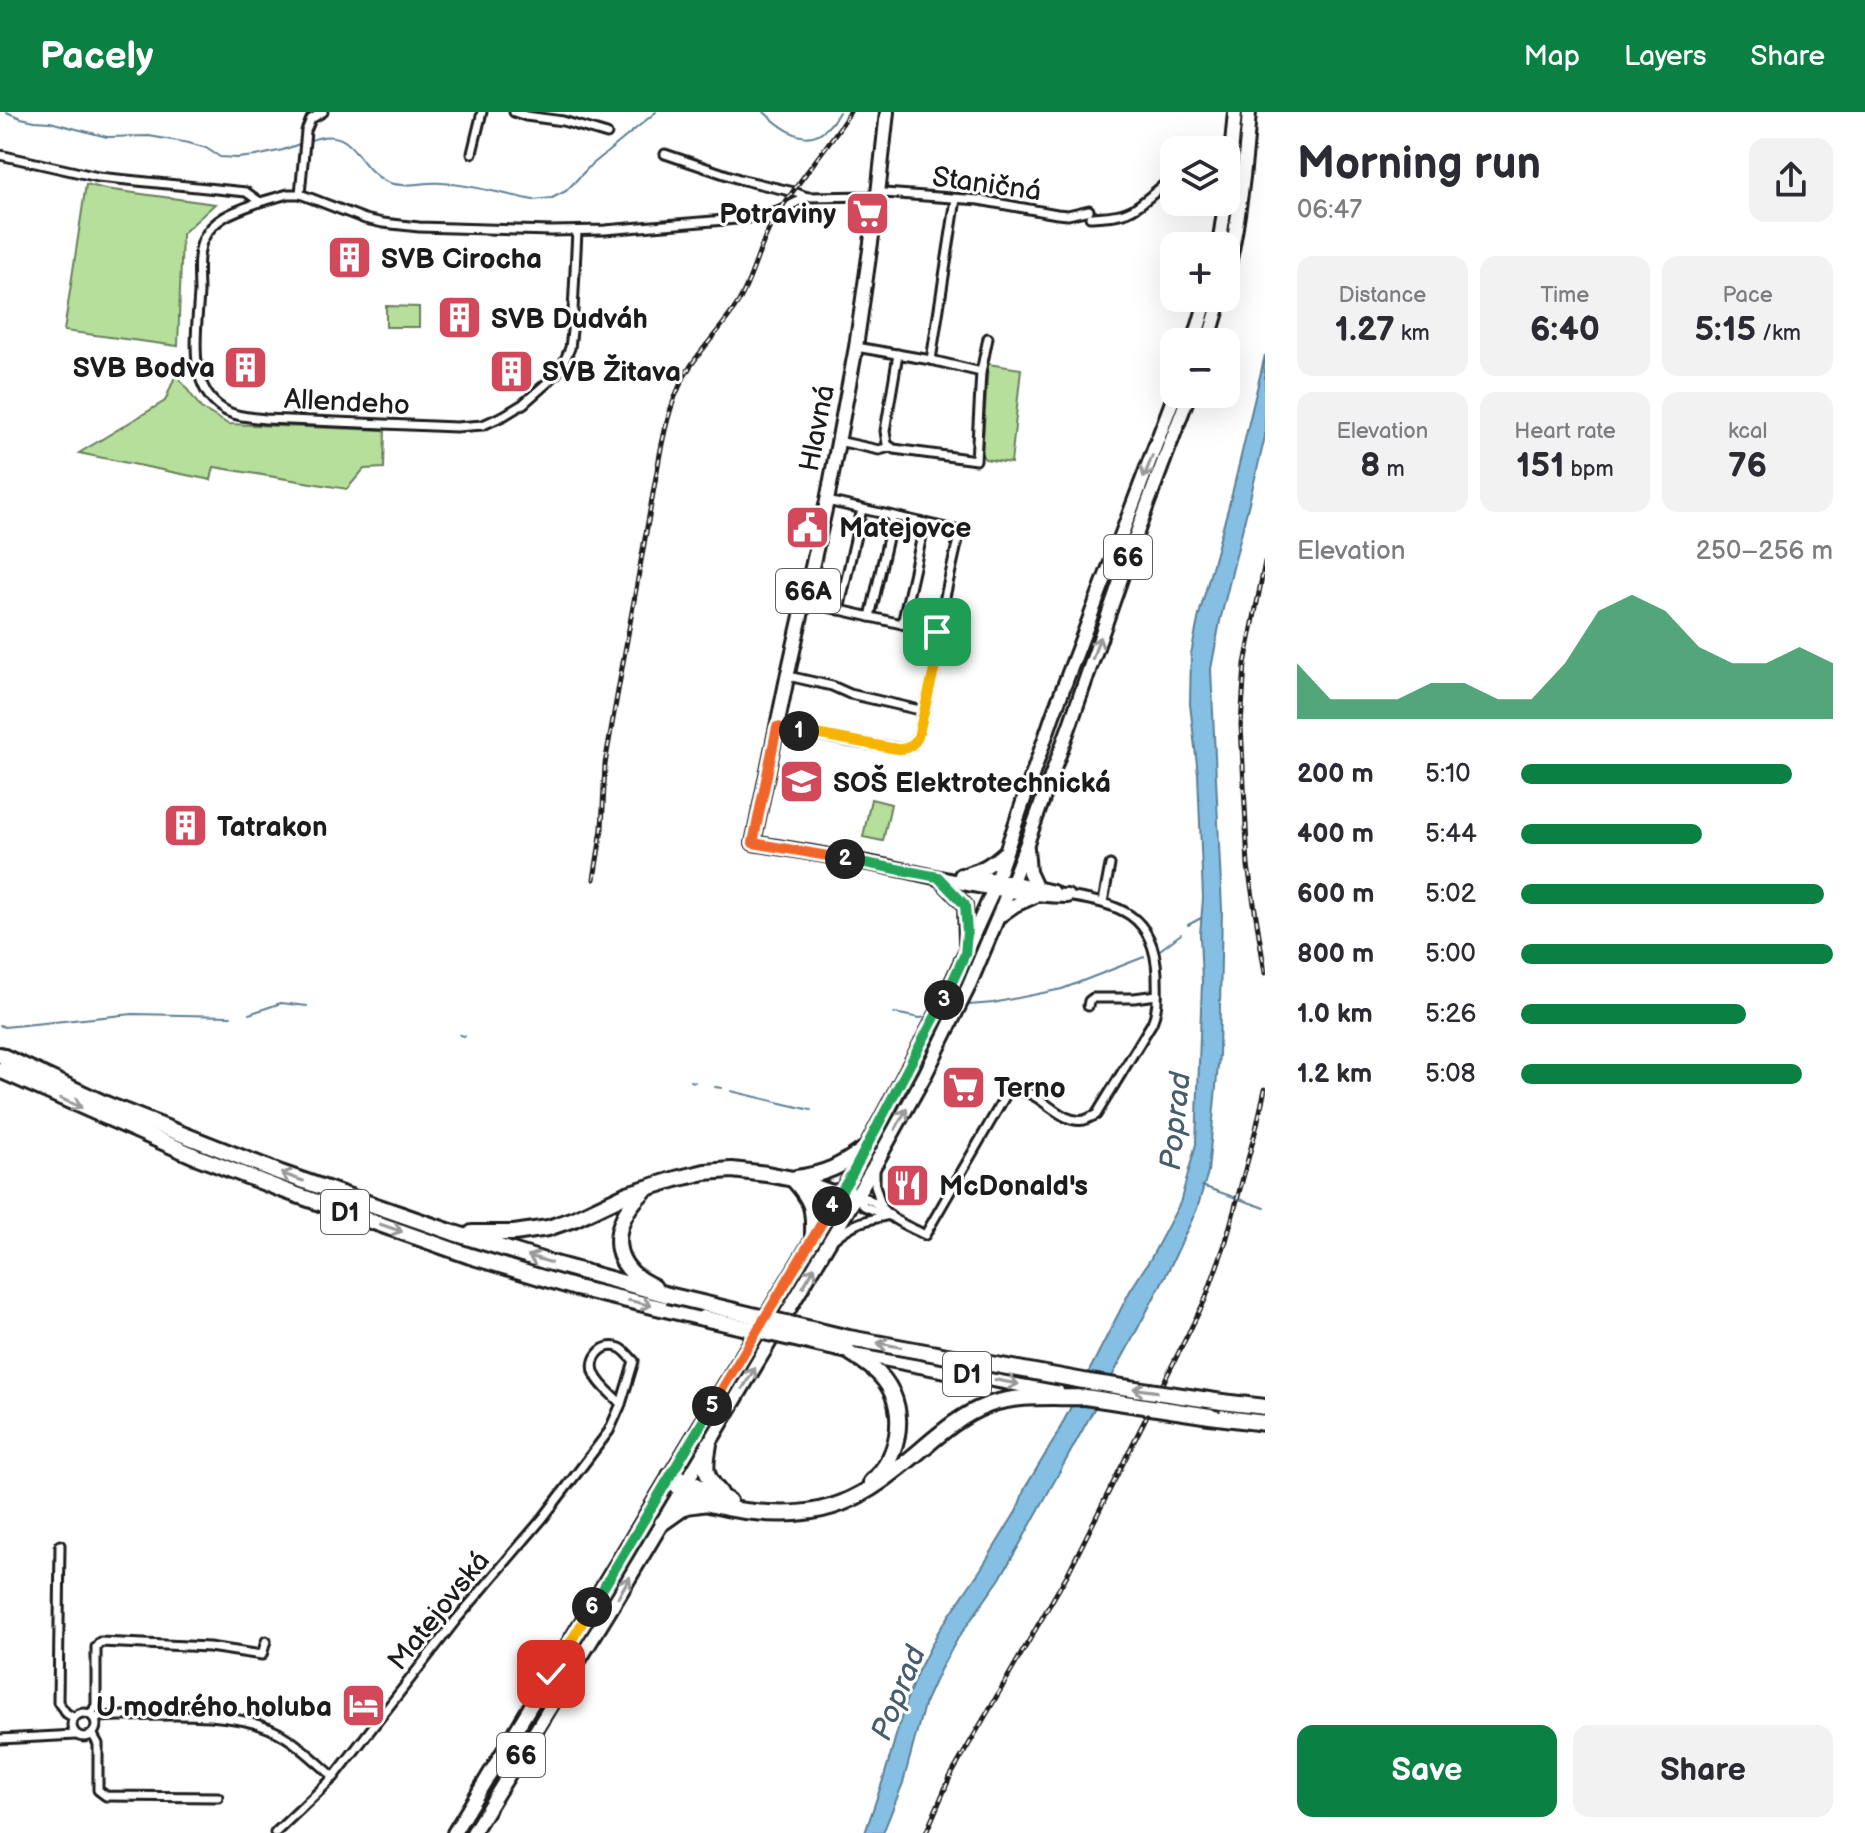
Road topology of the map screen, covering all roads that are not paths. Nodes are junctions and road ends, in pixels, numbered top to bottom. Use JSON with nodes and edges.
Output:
{"nodes":[{"id":1,"x":323,"y":112,"type":"edge"},
{"id":2,"x":482,"y":112,"type":"edge"},
{"id":3,"x":514,"y":112,"type":"edge"},
{"id":4,"x":887,"y":112,"type":"edge"},
{"id":5,"x":1235,"y":112,"type":"edge"},
{"id":6,"x":1249,"y":112,"type":"edge"},
{"id":7,"x":607,"y":134,"type":"dead end"},
{"id":8,"x":472,"y":153,"type":"dead end"},
{"id":9,"x":665,"y":154,"type":"dead end"},
{"id":10,"x":0,"y":155,"type":"edge"},
{"id":11,"x":1160,"y":187,"type":"edge"},
{"id":12,"x":300,"y":194,"type":"junction"},
{"id":13,"x":875,"y":195,"type":"junction"},
{"id":14,"x":807,"y":197,"type":"junction"},
{"id":15,"x":956,"y":199,"type":"junction"},
{"id":16,"x":260,"y":202,"type":"junction"},
{"id":17,"x":577,"y":231,"type":"junction"},
{"id":18,"x":1221,"y":232,"type":"edge"},
{"id":19,"x":1235,"y":232,"type":"edge"},
{"id":20,"x":988,"y":338,"type":"dead end"},
{"id":21,"x":856,"y":347,"type":"junction"},
{"id":22,"x":898,"y":354,"type":"junction"},
{"id":23,"x":931,"y":360,"type":"junction"},
{"id":24,"x":981,"y":372,"type":"junction"},
{"id":25,"x":1170,"y":408,"type":"edge"},
{"id":26,"x":1184,"y":408,"type":"edge"},
{"id":27,"x":838,"y":441,"type":"junction"},
{"id":28,"x":890,"y":447,"type":"junction"},
{"id":29,"x":827,"y":501,"type":"junction"},
{"id":30,"x":862,"y":509,"type":"junction"},
{"id":31,"x":893,"y":516,"type":"junction"},
{"id":32,"x":925,"y":523,"type":"junction"},
{"id":33,"x":805,"y":602,"type":"junction"},
{"id":34,"x":839,"y":610,"type":"junction"},
{"id":35,"x":870,"y":617,"type":"junction"},
{"id":36,"x":902,"y":624,"type":"junction"},
{"id":37,"x":937,"y":632,"type":"junction"},
{"id":38,"x":788,"y":676,"type":"junction"},
{"id":39,"x":924,"y":711,"type":"junction"},
{"id":40,"x":777,"y":727,"type":"junction"},
{"id":41,"x":1027,"y":843,"type":"junction"},
{"id":42,"x":1007,"y":849,"type":"junction"},
{"id":43,"x":1110,"y":865,"type":"dead end"},
{"id":44,"x":959,"y":875,"type":"junction"},
{"id":45,"x":938,"y":877,"type":"junction"},
{"id":46,"x":995,"y":884,"type":"junction"},
{"id":47,"x":1010,"y":887,"type":"junction"},
{"id":48,"x":1036,"y":891,"type":"junction"},
{"id":49,"x":1067,"y":896,"type":"joint"},
{"id":50,"x":1103,"y":902,"type":"junction"},
{"id":51,"x":998,"y":917,"type":"junction"},
{"id":52,"x":965,"y":954,"type":"junction"},
{"id":53,"x":1157,"y":995,"type":"junction"},
{"id":54,"x":1088,"y":1006,"type":"dead end"},
{"id":55,"x":0,"y":1055,"type":"edge"},
{"id":56,"x":0,"y":1070,"type":"edge"},
{"id":57,"x":865,"y":1149,"type":"junction"},
{"id":58,"x":876,"y":1163,"type":"junction"},
{"id":59,"x":815,"y":1175,"type":"junction"},
{"id":60,"x":793,"y":1179,"type":"junction"},
{"id":61,"x":647,"y":1189,"type":"junction"},
{"id":62,"x":849,"y":1193,"type":"junction"},
{"id":63,"x":882,"y":1207,"type":"junction"},
{"id":64,"x":890,"y":1215,"type":"junction"},
{"id":65,"x":454,"y":1233,"type":"junction"},
{"id":66,"x":813,"y":1236,"type":"junction"},
{"id":67,"x":827,"y":1245,"type":"junction"},
{"id":68,"x":668,"y":1295,"type":"junction"},
{"id":69,"x":848,"y":1351,"type":"junction"},
{"id":70,"x":1085,"y":1397,"type":"junction"},
{"id":71,"x":621,"y":1404,"type":"junction"},
{"id":72,"x":1265,"y":1407,"type":"edge"},
{"id":73,"x":1265,"y":1423,"type":"edge"},
{"id":74,"x":709,"y":1444,"type":"junction"},
{"id":75,"x":670,"y":1476,"type":"junction"},
{"id":76,"x":685,"y":1486,"type":"junction"},
{"id":77,"x":725,"y":1499,"type":"junction"},
{"id":78,"x":708,"y":1503,"type":"junction"},
{"id":79,"x":662,"y":1523,"type":"junction"},
{"id":80,"x":60,"y":1545,"type":"dead end"},
{"id":81,"x":266,"y":1641,"type":"dead end"},
{"id":82,"x":92,"y":1716,"type":"junction"},
{"id":83,"x":74,"y":1718,"type":"junction"},
{"id":84,"x":76,"y":1735,"type":"junction"},
{"id":85,"x":93,"y":1735,"type":"junction"},
{"id":86,"x":0,"y":1739,"type":"edge"},
{"id":87,"x":334,"y":1777,"type":"junction"},
{"id":88,"x":218,"y":1797,"type":"dead end"},
{"id":89,"x":275,"y":1833,"type":"edge"},
{"id":90,"x":454,"y":1833,"type":"edge"},
{"id":91,"x":473,"y":1833,"type":"edge"}],
"edges":[{"from":1,"to":12,"type":"street"},
{"from":2,"to":8,"type":"street"},
{"from":3,"to":7,"type":"street"},
{"from":4,"to":13,"type":"main road","name":"Hlavná","number":"66A"},
{"from":5,"to":18,"type":"main road"},
{"from":6,"to":19,"type":"main road"},
{"from":9,"to":14,"type":"street"},
{"from":10,"to":16,"type":"street"},
{"from":11,"to":15,"type":"street","name":"Staničná"},
{"from":12,"to":16,"type":"street","name":"Allendeho"},
{"from":12,"to":17,"type":"street"},
{"from":13,"to":14,"type":"street","name":"Staničná"},
{"from":13,"to":15,"type":"street","name":"Staničná"},
{"from":13,"to":21,"type":"main road","name":"Hlavná","number":"66A"},
{"from":14,"to":17,"type":"street"},
{"from":15,"to":23,"type":"street"},
{"from":16,"to":17,"type":"street","name":"Allendeho"},
{"from":20,"to":24,"type":"street"},
{"from":21,"to":22,"type":"street"},
{"from":21,"to":27,"type":"main road","name":"Hlavná","number":"66A"},
{"from":22,"to":23,"type":"street"},
{"from":22,"to":28,"type":"street"},
{"from":23,"to":24,"type":"street"},
{"from":24,"to":28,"type":"street"},
{"from":25,"to":42,"type":"main road","number":"66","one_way":true},
{"from":41,"to":26,"type":"main road","number":"66","one_way":true},
{"from":27,"to":28,"type":"street"},
{"from":27,"to":29,"type":"main road","name":"Hlavná","number":"66A"},
{"from":29,"to":30,"type":"street"},
{"from":29,"to":33,"type":"main road","name":"Hlavná","number":"66A"},
{"from":30,"to":31,"type":"street"},
{"from":30,"to":34,"type":"street"},
{"from":31,"to":32,"type":"street"},
{"from":31,"to":35,"type":"street"},
{"from":32,"to":36,"type":"street"},
{"from":32,"to":37,"type":"street"},
{"from":33,"to":34,"type":"street"},
{"from":33,"to":38,"type":"main road","name":"Hlavná","number":"66A"},
{"from":34,"to":35,"type":"street"},
{"from":35,"to":36,"type":"street"},
{"from":36,"to":37,"type":"street"},
{"from":37,"to":39,"type":"street"},
{"from":38,"to":39,"type":"street"},
{"from":38,"to":40,"type":"main road","name":"Hlavná","number":"66A"},
{"from":39,"to":40,"type":"street"},
{"from":40,"to":45,"type":"main road","name":"Hlavná","number":"66A"},
{"from":41,"to":47,"type":"main road","number":"66"},
{"from":41,"to":48,"type":"main road"},
{"from":42,"to":44,"type":"main road"},
{"from":42,"to":46,"type":"main road","number":"66"},
{"from":43,"to":50,"type":"street"},
{"from":44,"to":45,"type":"main road"},
{"from":44,"to":46,"type":"main road"},
{"from":45,"to":46,"type":"main road"},
{"from":45,"to":52,"type":"main road"},
{"from":46,"to":47,"type":"main road"},
{"from":46,"to":52,"type":"main road","number":"66"},
{"from":47,"to":48,"type":"main road"},
{"from":47,"to":51,"type":"main road","number":"66"},
{"from":48,"to":49,"type":"main road"},
{"from":48,"to":51,"type":"main road"},
{"from":49,"to":50,"type":"street"},
{"from":50,"to":53,"type":"street"},
{"from":58,"to":51,"type":"main road","number":"66","one_way":true},
{"from":52,"to":57,"type":"main road","number":"66"},
{"from":53,"to":54,"type":"street"},
{"from":53,"to":64,"type":"street"},
{"from":65,"to":55,"type":"highway","number":"D1","one_way":true},
{"from":56,"to":69,"type":"highway","number":"D1","one_way":true,"bridge":true},
{"from":57,"to":59,"type":"highway"},
{"from":57,"to":62,"type":"main road","number":"66"},
{"from":58,"to":62,"type":"main road","number":"66"},
{"from":58,"to":63,"type":"street"},
{"from":59,"to":60,"type":"highway"},
{"from":59,"to":62,"type":"highway"},
{"from":60,"to":61,"type":"highway"},
{"from":60,"to":62,"type":"highway"},
{"from":60,"to":66,"type":"highway"},
{"from":61,"to":65,"type":"highway"},
{"from":61,"to":68,"type":"highway"},
{"from":62,"to":63,"type":"street"},
{"from":62,"to":64,"type":"street"},
{"from":62,"to":66,"type":"main road","number":"66"},
{"from":62,"to":67,"type":"main road","number":"66"},
{"from":63,"to":64,"type":"street"},
{"from":64,"to":67,"type":"street"},
{"from":68,"to":65,"type":"highway","number":"D1","one_way":true},
{"from":66,"to":75,"type":"main road","number":"66"},
{"from":74,"to":67,"type":"main road","number":"66","one_way":true},
{"from":72,"to":68,"type":"highway","number":"D1","one_way":true,"bridge":true},
{"from":69,"to":70,"type":"highway","number":"D1","one_way":true},
{"from":69,"to":77,"type":"highway"},
{"from":70,"to":73,"type":"highway","number":"D1","bridge":true},
{"from":70,"to":78,"type":"highway"},
{"from":71,"to":71,"type":"street","name":"Matejovská"},
{"from":71,"to":87,"type":"street","name":"Matejovská"},
{"from":74,"to":76,"type":"main road","number":"66"},
{"from":74,"to":77,"type":"highway"},
{"from":75,"to":76,"type":"highway"},
{"from":75,"to":90,"type":"main road","number":"66"},
{"from":76,"to":77,"type":"highway"},
{"from":76,"to":78,"type":"highway"},
{"from":76,"to":79,"type":"main road","number":"66"},
{"from":78,"to":79,"type":"highway"},
{"from":91,"to":79,"type":"main road","number":"66","one_way":true},
{"from":80,"to":83,"type":"street"},
{"from":81,"to":82,"type":"street"},
{"from":82,"to":83,"type":"street"},
{"from":82,"to":85,"type":"street"},
{"from":82,"to":87,"type":"street"},
{"from":83,"to":84,"type":"street"},
{"from":84,"to":85,"type":"street"},
{"from":84,"to":86,"type":"street"},
{"from":85,"to":88,"type":"street"},
{"from":87,"to":89,"type":"street","name":"Matejovská"}]}
